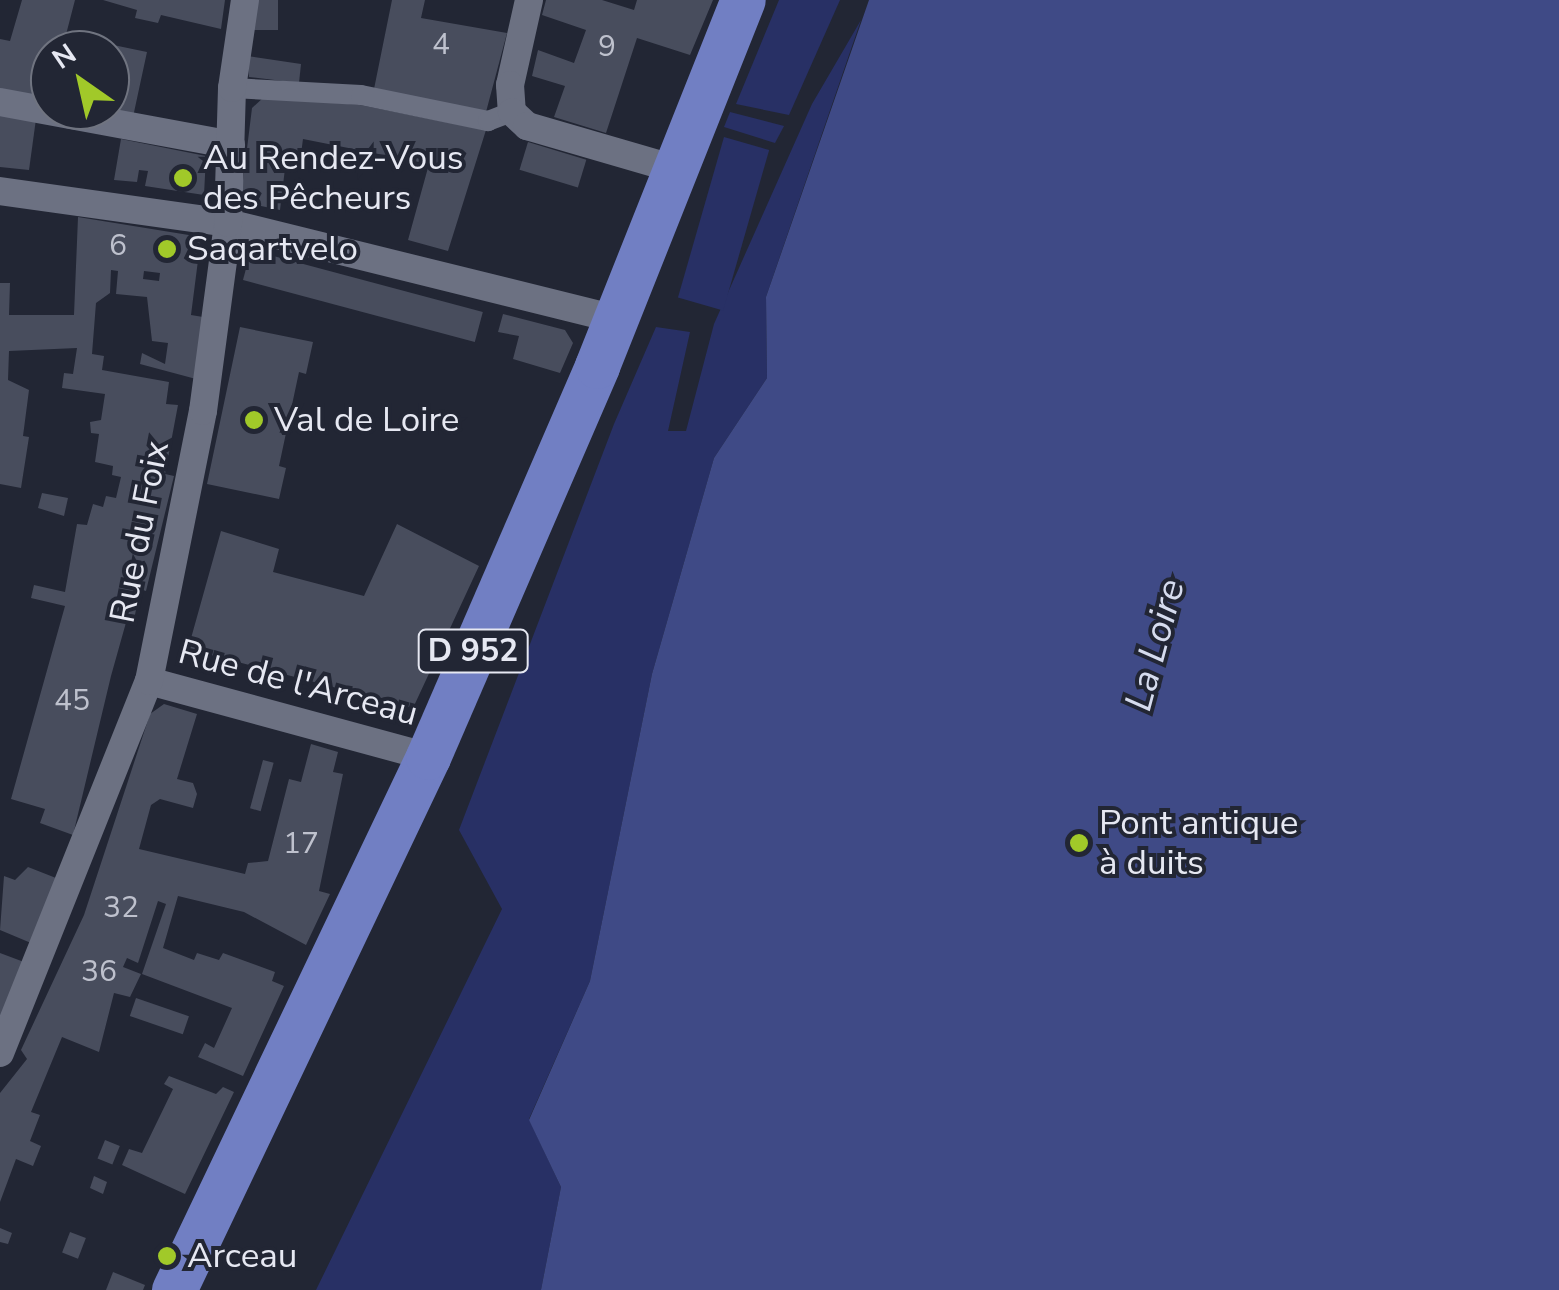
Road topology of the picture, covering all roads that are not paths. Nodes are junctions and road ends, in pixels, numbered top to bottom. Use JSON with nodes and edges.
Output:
{"nodes":[{"id":1,"x":245,"y":0,"type":"edge"},
{"id":2,"x":529,"y":0,"type":"edge"},
{"id":3,"x":743,"y":0,"type":"edge"},
{"id":4,"x":232,"y":88,"type":"junction"},
{"id":5,"x":0,"y":102,"type":"edge"},
{"id":6,"x":512,"y":112,"type":"junction"},
{"id":7,"x":230,"y":145,"type":"junction"},
{"id":8,"x":675,"y":169,"type":"junction"},
{"id":9,"x":0,"y":190,"type":"edge"},
{"id":10,"x":228,"y":223,"type":"junction"},
{"id":11,"x":615,"y":319,"type":"junction"},
{"id":12,"x":148,"y":680,"type":"junction"},
{"id":13,"x":428,"y":757,"type":"junction"},
{"id":14,"x":0,"y":1053,"type":"edge"},
{"id":15,"x":174,"y":1290,"type":"edge"}],
"edges":[{"from":1,"to":4,"type":"street","name":"Rue du Foix"},
{"from":2,"to":6,"type":"street"},
{"from":3,"to":8,"type":"main road","number":"D 952"},
{"from":4,"to":6,"type":"street"},
{"from":4,"to":7,"type":"street","name":"Rue du Foix"},
{"from":5,"to":7,"type":"street"},
{"from":6,"to":8,"type":"street"},
{"from":7,"to":10,"type":"street","name":"Rue du Foix"},
{"from":8,"to":11,"type":"main road","number":"D 952"},
{"from":9,"to":10,"type":"street"},
{"from":10,"to":11,"type":"street"},
{"from":10,"to":12,"type":"street","name":"Rue du Foix"},
{"from":11,"to":13,"type":"main road","number":"D 952"},
{"from":12,"to":13,"type":"street","name":"Rue de l'Arceau"},
{"from":12,"to":14,"type":"street","name":"Rue du Foix"},
{"from":13,"to":15,"type":"main road","number":"D 952"}]}
